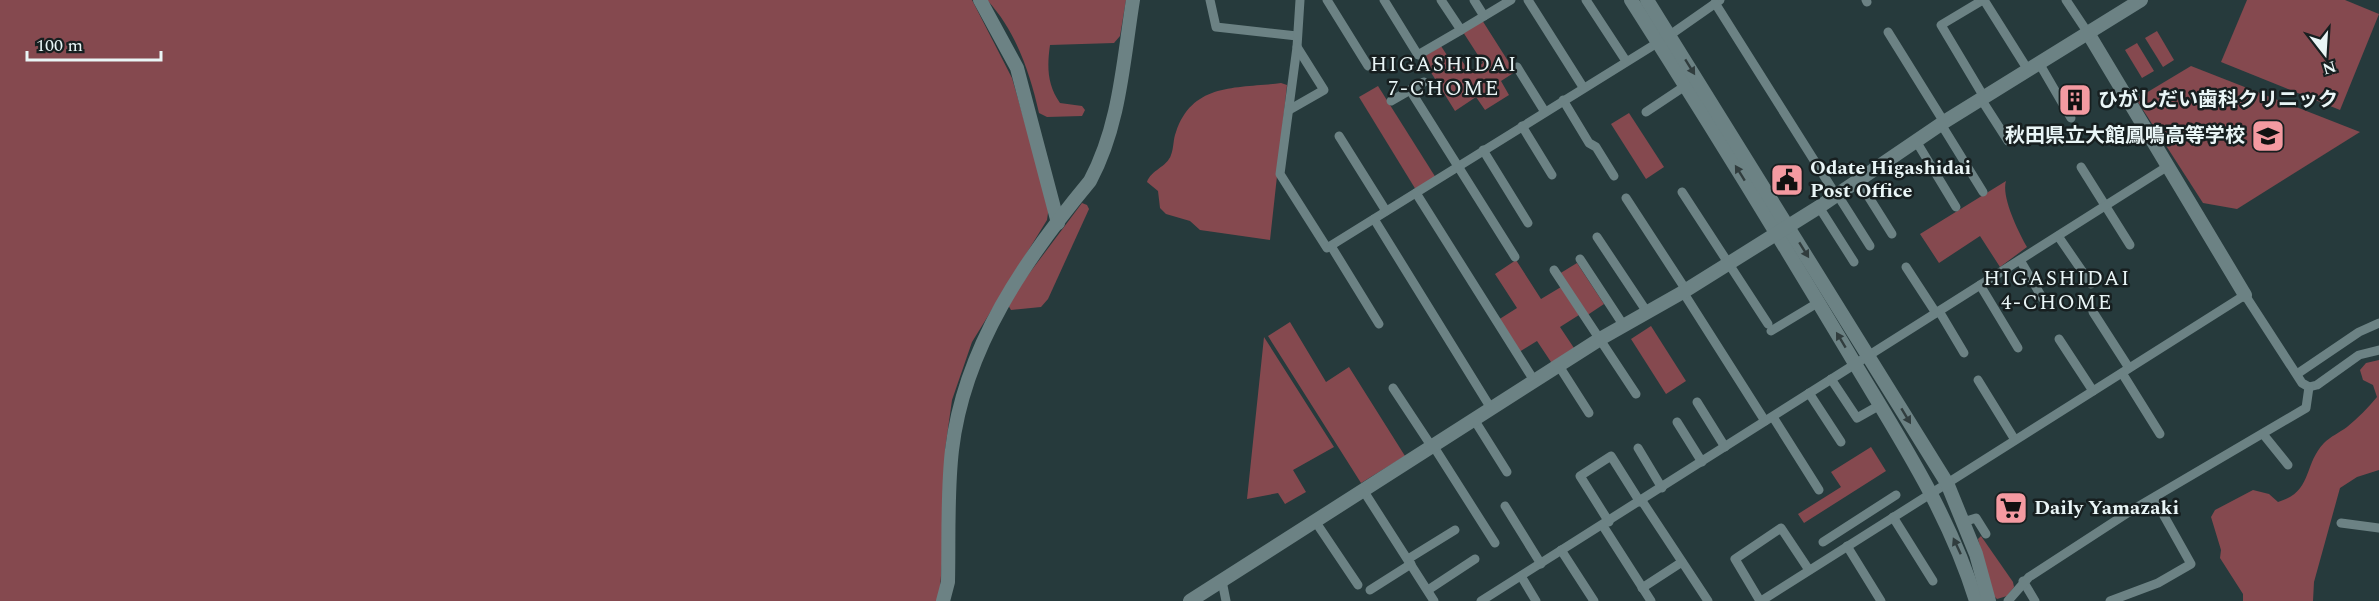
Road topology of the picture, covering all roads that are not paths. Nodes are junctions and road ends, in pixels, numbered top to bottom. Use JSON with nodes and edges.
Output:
{"nodes":[{"id":1,"x":980,"y":0,"type":"edge"},
{"id":2,"x":1133,"y":0,"type":"edge"},
{"id":3,"x":1210,"y":0,"type":"edge"},
{"id":4,"x":1300,"y":0,"type":"edge"},
{"id":5,"x":1327,"y":0,"type":"edge"},
{"id":6,"x":1384,"y":0,"type":"edge"},
{"id":7,"x":1441,"y":0,"type":"edge"},
{"id":8,"x":1474,"y":0,"type":"edge"},
{"id":9,"x":1511,"y":0,"type":"edge"},
{"id":10,"x":1528,"y":0,"type":"edge"},
{"id":11,"x":1586,"y":0,"type":"edge"},
{"id":12,"x":1631,"y":0,"type":"edge"},
{"id":13,"x":1647,"y":0,"type":"edge"},
{"id":14,"x":1984,"y":0,"type":"edge"},
{"id":15,"x":2066,"y":0,"type":"edge"},
{"id":16,"x":2142,"y":0,"type":"edge"},
{"id":17,"x":1718,"y":2,"type":"edge"},
{"id":18,"x":1484,"y":16,"type":"junction"},
{"id":19,"x":1461,"y":30,"type":"junction"},
{"id":20,"x":1888,"y":32,"type":"dead end"},
{"id":21,"x":2088,"y":33,"type":"junction"},
{"id":22,"x":1297,"y":36,"type":"junction"},
{"id":23,"x":1664,"y":38,"type":"junction"},
{"id":24,"x":1297,"y":47,"type":"junction"},
{"id":25,"x":1626,"y":61,"type":"junction"},
{"id":26,"x":1368,"y":66,"type":"dead end"},
{"id":27,"x":2034,"y":66,"type":"junction"},
{"id":28,"x":1517,"y":67,"type":"dead end"},
{"id":29,"x":1424,"y":82,"type":"dead end"},
{"id":30,"x":1685,"y":86,"type":"junction"},
{"id":31,"x":1583,"y":87,"type":"junction"},
{"id":32,"x":1410,"y":90,"type":"junction"},
{"id":33,"x":1983,"y":98,"type":"junction"},
{"id":34,"x":1563,"y":100,"type":"junction"},
{"id":35,"x":1391,"y":101,"type":"dead end"},
{"id":36,"x":1289,"y":110,"type":"junction"},
{"id":37,"x":1545,"y":112,"type":"junction"},
{"id":38,"x":1646,"y":112,"type":"dead end"},
{"id":39,"x":2071,"y":117,"type":"dead end"},
{"id":40,"x":1942,"y":123,"type":"junction"},
{"id":41,"x":1522,"y":126,"type":"junction"},
{"id":42,"x":1339,"y":136,"type":"dead end"},
{"id":43,"x":1916,"y":141,"type":"junction"},
{"id":44,"x":2008,"y":141,"type":"dead end"},
{"id":45,"x":1483,"y":150,"type":"junction"},
{"id":46,"x":1460,"y":166,"type":"junction"},
{"id":47,"x":2168,"y":166,"type":"junction"},
{"id":48,"x":2081,"y":167,"type":"dead end"},
{"id":49,"x":1552,"y":175,"type":"dead end"},
{"id":50,"x":1614,"y":176,"type":"dead end"},
{"id":51,"x":1858,"y":180,"type":"junction"},
{"id":52,"x":1682,"y":192,"type":"dead end"},
{"id":53,"x":1983,"y":192,"type":"dead end"},
{"id":54,"x":1416,"y":193,"type":"junction"},
{"id":55,"x":1837,"y":195,"type":"junction"},
{"id":56,"x":1626,"y":198,"type":"dead end"},
{"id":57,"x":2105,"y":206,"type":"junction"},
{"id":58,"x":1819,"y":207,"type":"junction"},
{"id":59,"x":1956,"y":207,"type":"dead end"},
{"id":60,"x":1386,"y":212,"type":"junction"},
{"id":61,"x":1374,"y":219,"type":"junction"},
{"id":62,"x":1058,"y":223,"type":"junction"},
{"id":63,"x":1528,"y":223,"type":"dead end"},
{"id":64,"x":1783,"y":229,"type":"junction"},
{"id":65,"x":1892,"y":234,"type":"dead end"},
{"id":66,"x":2058,"y":236,"type":"junction"},
{"id":67,"x":1597,"y":237,"type":"dead end"},
{"id":68,"x":2130,"y":245,"type":"dead end"},
{"id":69,"x":1331,"y":246,"type":"junction"},
{"id":70,"x":1870,"y":246,"type":"dead end"},
{"id":71,"x":1515,"y":257,"type":"dead end"},
{"id":72,"x":1580,"y":259,"type":"dead end"},
{"id":73,"x":2020,"y":260,"type":"junction"},
{"id":74,"x":1854,"y":262,"type":"dead end"},
{"id":75,"x":1728,"y":264,"type":"junction"},
{"id":76,"x":1906,"y":267,"type":"dead end"},
{"id":77,"x":1554,"y":270,"type":"dead end"},
{"id":78,"x":2091,"y":284,"type":"dead end"},
{"id":79,"x":1980,"y":285,"type":"junction"},
{"id":80,"x":1684,"y":291,"type":"junction"},
{"id":81,"x":2245,"y":295,"type":"junction"},
{"id":82,"x":2043,"y":300,"type":"dead end"},
{"id":83,"x":1819,"y":302,"type":"junction"},
{"id":84,"x":1647,"y":312,"type":"junction"},
{"id":85,"x":1938,"y":312,"type":"junction"},
{"id":86,"x":2093,"y":312,"type":"dead end"},
{"id":87,"x":2379,"y":323,"type":"edge"},
{"id":88,"x":1379,"y":324,"type":"dead end"},
{"id":89,"x":1624,"y":326,"type":"junction"},
{"id":90,"x":1600,"y":339,"type":"junction"},
{"id":91,"x":2059,"y":339,"type":"dead end"},
{"id":92,"x":2018,"y":348,"type":"dead end"},
{"id":93,"x":2379,"y":350,"type":"edge"},
{"id":94,"x":1964,"y":353,"type":"dead end"},
{"id":95,"x":1869,"y":356,"type":"junction"},
{"id":96,"x":1855,"y":364,"type":"junction"},
{"id":97,"x":1559,"y":366,"type":"junction"},
{"id":98,"x":2126,"y":370,"type":"junction"},
{"id":99,"x":2297,"y":374,"type":"junction"},
{"id":100,"x":1831,"y":379,"type":"junction"},
{"id":101,"x":1977,"y":380,"type":"dead end"},
{"id":102,"x":1535,"y":382,"type":"junction"},
{"id":103,"x":2309,"y":387,"type":"junction"},
{"id":104,"x":1393,"y":388,"type":"dead end"},
{"id":105,"x":2093,"y":391,"type":"junction"},
{"id":106,"x":1809,"y":393,"type":"junction"},
{"id":107,"x":1636,"y":394,"type":"dead end"},
{"id":108,"x":1697,"y":402,"type":"dead end"},
{"id":109,"x":1880,"y":405,"type":"junction"},
{"id":110,"x":1492,"y":411,"type":"junction"},
{"id":111,"x":1589,"y":413,"type":"dead end"},
{"id":112,"x":1769,"y":419,"type":"junction"},
{"id":113,"x":1475,"y":421,"type":"junction"},
{"id":114,"x":1677,"y":422,"type":"dead end"},
{"id":115,"x":2160,"y":434,"type":"dead end"},
{"id":116,"x":2263,"y":434,"type":"junction"},
{"id":117,"x":2015,"y":440,"type":"junction"},
{"id":118,"x":1841,"y":442,"type":"dead end"},
{"id":119,"x":1433,"y":447,"type":"junction"},
{"id":120,"x":1725,"y":447,"type":"junction"},
{"id":121,"x":1638,"y":448,"type":"dead end"},
{"id":122,"x":1702,"y":462,"type":"junction"},
{"id":123,"x":2288,"y":465,"type":"dead end"},
{"id":124,"x":1507,"y":472,"type":"dead end"},
{"id":125,"x":1947,"y":483,"type":"junction"},
{"id":126,"x":1662,"y":488,"type":"junction"},
{"id":127,"x":1363,"y":490,"type":"junction"},
{"id":128,"x":1819,"y":490,"type":"dead end"},
{"id":129,"x":1933,"y":492,"type":"junction"},
{"id":130,"x":1896,"y":495,"type":"dead end"},
{"id":131,"x":2154,"y":498,"type":"junction"},
{"id":132,"x":1641,"y":501,"type":"junction"},
{"id":133,"x":1505,"y":506,"type":"dead end"},
{"id":134,"x":1893,"y":518,"type":"junction"},
{"id":135,"x":1857,"y":520,"type":"junction"},
{"id":136,"x":1315,"y":521,"type":"junction"},
{"id":137,"x":1963,"y":522,"type":"junction"},
{"id":138,"x":2341,"y":523,"type":"dead end"},
{"id":139,"x":1606,"y":524,"type":"junction"},
{"id":140,"x":2379,"y":528,"type":"edge"},
{"id":141,"x":1455,"y":530,"type":"dead end"},
{"id":142,"x":1866,"y":534,"type":"junction"},
{"id":143,"x":1986,"y":534,"type":"dead end"},
{"id":144,"x":1823,"y":542,"type":"dead end"},
{"id":145,"x":1495,"y":543,"type":"dead end"},
{"id":146,"x":1847,"y":546,"type":"junction"},
{"id":147,"x":1561,"y":550,"type":"junction"},
{"id":148,"x":1475,"y":559,"type":"dead end"},
{"id":149,"x":1409,"y":562,"type":"junction"},
{"id":150,"x":1682,"y":562,"type":"junction"},
{"id":151,"x":1541,"y":564,"type":"junction"},
{"id":152,"x":1809,"y":570,"type":"junction"},
{"id":153,"x":1521,"y":576,"type":"junction"},
{"id":154,"x":1932,"y":580,"type":"dead end"},
{"id":155,"x":1222,"y":581,"type":"junction"},
{"id":156,"x":2023,"y":581,"type":"junction"},
{"id":157,"x":1358,"y":585,"type":"dead end"},
{"id":158,"x":1642,"y":588,"type":"junction"},
{"id":159,"x":1370,"y":590,"type":"dead end"},
{"id":160,"x":1428,"y":590,"type":"junction"},
{"id":161,"x":1484,"y":600,"type":"edge"},
{"id":162,"x":943,"y":601,"type":"edge"},
{"id":163,"x":1190,"y":601,"type":"edge"},
{"id":164,"x":1226,"y":601,"type":"edge"},
{"id":165,"x":1434,"y":601,"type":"edge"},
{"id":166,"x":1536,"y":601,"type":"edge"},
{"id":167,"x":1594,"y":601,"type":"edge"},
{"id":168,"x":1651,"y":601,"type":"edge"},
{"id":169,"x":1708,"y":601,"type":"edge"},
{"id":170,"x":1761,"y":601,"type":"edge"},
{"id":171,"x":1881,"y":601,"type":"edge"},
{"id":172,"x":1976,"y":601,"type":"edge"},
{"id":173,"x":1989,"y":601,"type":"edge"},
{"id":174,"x":2008,"y":601,"type":"edge"},
{"id":175,"x":2035,"y":601,"type":"edge"},
{"id":176,"x":2110,"y":601,"type":"edge"}],
"edges":[{"from":1,"to":62,"type":"street"},
{"from":2,"to":62,"type":"street"},
{"from":3,"to":22,"type":"street"},
{"from":4,"to":22,"type":"street"},
{"from":5,"to":26,"type":"street"},
{"from":6,"to":19,"type":"street"},
{"from":7,"to":19,"type":"street"},
{"from":8,"to":18,"type":"street"},
{"from":9,"to":18,"type":"street"},
{"from":10,"to":31,"type":"street"},
{"from":11,"to":25,"type":"street"},
{"from":12,"to":23,"type":"street"},
{"from":13,"to":23,"type":"street"},
{"from":14,"to":27,"type":"street"},
{"from":14,"to":33,"type":"street"},
{"from":15,"to":21,"type":"street"},
{"from":16,"to":21,"type":"street"},
{"from":17,"to":23,"type":"street"},
{"from":17,"to":55,"type":"street"},
{"from":18,"to":19,"type":"street"},
{"from":20,"to":40,"type":"street"},
{"from":21,"to":27,"type":"street"},
{"from":21,"to":47,"type":"street"},
{"from":22,"to":24,"type":"street"},
{"from":23,"to":25,"type":"street"},
{"from":23,"to":30,"type":"street"},
{"from":23,"to":64,"type":"street","one_way":true},
{"from":24,"to":36,"type":"street"},
{"from":24,"to":36,"type":"street"},
{"from":25,"to":31,"type":"street"},
{"from":27,"to":33,"type":"street"},
{"from":27,"to":39,"type":"street"},
{"from":28,"to":37,"type":"street"},
{"from":29,"to":32,"type":"street"},
{"from":30,"to":38,"type":"street"},
{"from":64,"to":30,"type":"street","one_way":true},
{"from":31,"to":34,"type":"street"},
{"from":32,"to":35,"type":"street"},
{"from":32,"to":46,"type":"street"},
{"from":33,"to":40,"type":"street"},
{"from":33,"to":44,"type":"street"},
{"from":34,"to":37,"type":"street"},
{"from":34,"to":50,"type":"street"},
{"from":36,"to":69,"type":"street"},
{"from":37,"to":41,"type":"street"},
{"from":40,"to":43,"type":"street"},
{"from":40,"to":53,"type":"street"},
{"from":41,"to":45,"type":"street"},
{"from":41,"to":49,"type":"street"},
{"from":42,"to":60,"type":"street"},
{"from":43,"to":51,"type":"street"},
{"from":43,"to":59,"type":"street"},
{"from":45,"to":46,"type":"street"},
{"from":45,"to":63,"type":"street"},
{"from":46,"to":54,"type":"street"},
{"from":46,"to":71,"type":"street"},
{"from":47,"to":57,"type":"street"},
{"from":47,"to":81,"type":"street"},
{"from":48,"to":57,"type":"street"},
{"from":51,"to":55,"type":"street"},
{"from":51,"to":65,"type":"street"},
{"from":52,"to":75,"type":"street"},
{"from":54,"to":60,"type":"street"},
{"from":54,"to":102,"type":"street"},
{"from":55,"to":58,"type":"street"},
{"from":55,"to":70,"type":"street"},
{"from":56,"to":80,"type":"street"},
{"from":57,"to":66,"type":"street"},
{"from":57,"to":68,"type":"street"},
{"from":58,"to":64,"type":"street"},
{"from":58,"to":74,"type":"street"},
{"from":60,"to":61,"type":"street"},
{"from":61,"to":69,"type":"street"},
{"from":61,"to":110,"type":"street"},
{"from":62,"to":162,"type":"street"},
{"from":64,"to":75,"type":"street"},
{"from":64,"to":83,"type":"street"},
{"from":64,"to":95,"type":"street","one_way":true},
{"from":66,"to":73,"type":"street"},
{"from":66,"to":78,"type":"street"},
{"from":67,"to":84,"type":"street"},
{"from":69,"to":88,"type":"street"},
{"from":72,"to":89,"type":"street"},
{"from":73,"to":79,"type":"street"},
{"from":73,"to":82,"type":"street"},
{"from":75,"to":80,"type":"street"},
{"from":75,"to":83,"type":"street"},
{"from":76,"to":85,"type":"street"},
{"from":77,"to":90,"type":"street"},
{"from":79,"to":85,"type":"street"},
{"from":79,"to":92,"type":"street"},
{"from":80,"to":84,"type":"street"},
{"from":80,"to":112,"type":"street"},
{"from":81,"to":98,"type":"street"},
{"from":81,"to":99,"type":"street"},
{"from":96,"to":83,"type":"street","one_way":true},
{"from":84,"to":89,"type":"street"},
{"from":85,"to":94,"type":"street"},
{"from":85,"to":95,"type":"street"},
{"from":86,"to":98,"type":"street"},
{"from":87,"to":99,"type":"street"},
{"from":89,"to":90,"type":"street"},
{"from":90,"to":97,"type":"street"},
{"from":90,"to":107,"type":"street"},
{"from":91,"to":105,"type":"street"},
{"from":93,"to":103,"type":"street"},
{"from":95,"to":96,"type":"street"},
{"from":95,"to":125,"type":"street","one_way":true},
{"from":96,"to":100,"type":"street"},
{"from":96,"to":109,"type":"street"},
{"from":97,"to":102,"type":"street"},
{"from":97,"to":111,"type":"street"},
{"from":98,"to":105,"type":"street"},
{"from":98,"to":115,"type":"street"},
{"from":99,"to":103,"type":"street"},
{"from":100,"to":106,"type":"street"},
{"from":100,"to":109,"type":"street"},
{"from":101,"to":117,"type":"street"},
{"from":102,"to":110,"type":"street"},
{"from":103,"to":116,"type":"street"},
{"from":104,"to":119,"type":"street"},
{"from":105,"to":117,"type":"street"},
{"from":106,"to":112,"type":"street"},
{"from":106,"to":118,"type":"street"},
{"from":108,"to":120,"type":"street"},
{"from":109,"to":129,"type":"street"},
{"from":110,"to":113,"type":"street"},
{"from":112,"to":120,"type":"street"},
{"from":112,"to":128,"type":"street"},
{"from":113,"to":119,"type":"street"},
{"from":113,"to":124,"type":"street"},
{"from":114,"to":122,"type":"street"},
{"from":116,"to":123,"type":"street"},
{"from":116,"to":131,"type":"street"},
{"from":117,"to":125,"type":"street"},
{"from":119,"to":127,"type":"street"},
{"from":119,"to":145,"type":"street"},
{"from":120,"to":122,"type":"street"},
{"from":121,"to":126,"type":"street"},
{"from":122,"to":126,"type":"street"},
{"from":125,"to":129,"type":"street"},
{"from":125,"to":137,"type":"street"},
{"from":126,"to":132,"type":"street"},
{"from":127,"to":136,"type":"street"},
{"from":127,"to":149,"type":"street"},
{"from":129,"to":134,"type":"street"},
{"from":172,"to":129,"type":"street","one_way":true},
{"from":130,"to":135,"type":"street"},
{"from":131,"to":156,"type":"street"},
{"from":131,"to":176,"type":"street"},
{"from":132,"to":139,"type":"street"},
{"from":132,"to":139,"type":"street"},
{"from":132,"to":150,"type":"street"},
{"from":133,"to":151,"type":"street"},
{"from":134,"to":142,"type":"street"},
{"from":134,"to":154,"type":"street"},
{"from":135,"to":142,"type":"street"},
{"from":135,"to":144,"type":"street"},
{"from":136,"to":155,"type":"street"},
{"from":136,"to":157,"type":"street"},
{"from":137,"to":143,"type":"street"},
{"from":137,"to":173,"type":"street"},
{"from":138,"to":140,"type":"street"},
{"from":139,"to":147,"type":"street"},
{"from":139,"to":158,"type":"street"},
{"from":141,"to":149,"type":"street"},
{"from":142,"to":146,"type":"street"},
{"from":146,"to":152,"type":"street"},
{"from":146,"to":171,"type":"street"},
{"from":147,"to":151,"type":"street"},
{"from":147,"to":167,"type":"street"},
{"from":148,"to":160,"type":"street"},
{"from":149,"to":159,"type":"street"},
{"from":149,"to":160,"type":"street"},
{"from":150,"to":158,"type":"street"},
{"from":150,"to":169,"type":"street"},
{"from":151,"to":153,"type":"street"},
{"from":152,"to":170,"type":"street"},
{"from":152,"to":170,"type":"street"},
{"from":153,"to":161,"type":"street"},
{"from":153,"to":166,"type":"street"},
{"from":155,"to":163,"type":"street"},
{"from":155,"to":164,"type":"street"},
{"from":156,"to":174,"type":"street"},
{"from":156,"to":175,"type":"street"},
{"from":158,"to":168,"type":"street"},
{"from":160,"to":165,"type":"street"}]}
